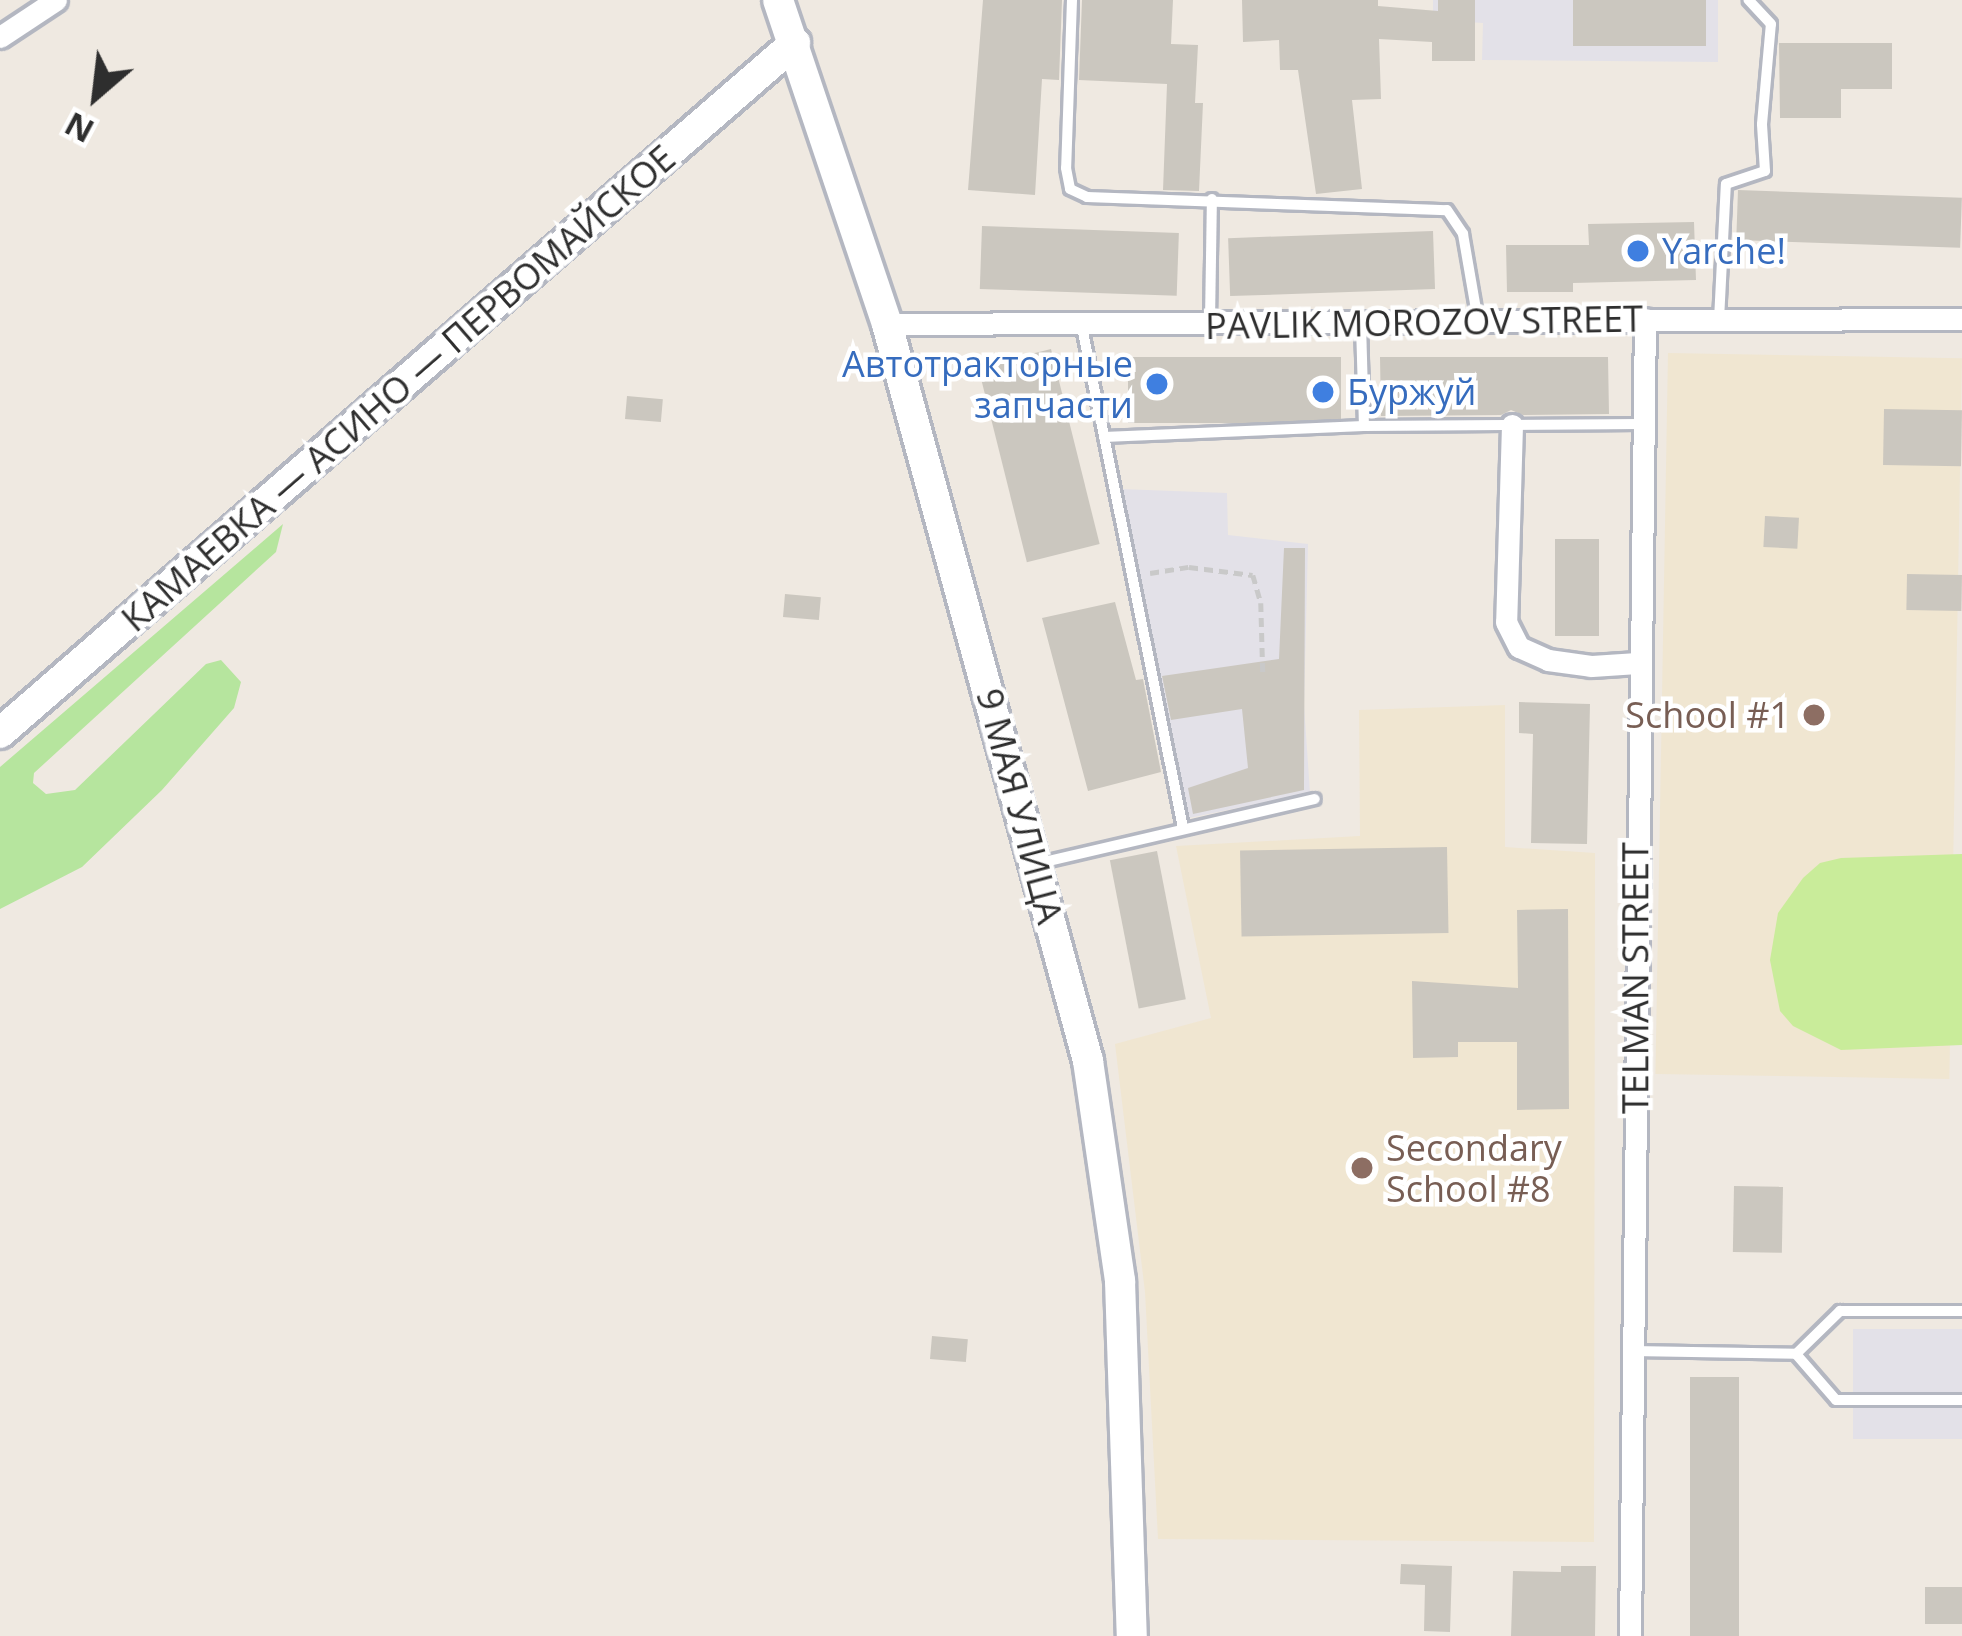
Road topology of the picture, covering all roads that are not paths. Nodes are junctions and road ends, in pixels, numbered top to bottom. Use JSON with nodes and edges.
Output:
{"nodes":[{"id":1,"x":56,"y":0,"type":"edge"},
{"id":2,"x":778,"y":0,"type":"edge"},
{"id":3,"x":1072,"y":0,"type":"edge"},
{"id":4,"x":1749,"y":0,"type":"edge"},
{"id":5,"x":0,"y":37,"type":"edge"},
{"id":6,"x":795,"y":43,"type":"junction"},
{"id":7,"x":1212,"y":200,"type":"junction"},
{"id":8,"x":1645,"y":319,"type":"junction"},
{"id":9,"x":1962,"y":319,"type":"edge"},
{"id":10,"x":1719,"y":320,"type":"junction"},
{"id":11,"x":1478,"y":321,"type":"junction"},
{"id":12,"x":887,"y":324,"type":"junction"},
{"id":13,"x":1210,"y":324,"type":"junction"},
{"id":14,"x":1360,"y":325,"type":"junction"},
{"id":15,"x":1082,"y":327,"type":"junction"},
{"id":16,"x":1640,"y":424,"type":"junction"},
{"id":17,"x":1512,"y":425,"type":"junction"},
{"id":18,"x":1364,"y":426,"type":"junction"},
{"id":19,"x":1104,"y":437,"type":"junction"},
{"id":20,"x":1638,"y":663,"type":"junction"},
{"id":21,"x":0,"y":734,"type":"edge"},
{"id":22,"x":1315,"y":799,"type":"dead end"},
{"id":23,"x":1184,"y":828,"type":"junction"},
{"id":24,"x":1037,"y":863,"type":"junction"},
{"id":25,"x":1962,"y":1311,"type":"edge"},
{"id":26,"x":1632,"y":1351,"type":"junction"},
{"id":27,"x":1796,"y":1354,"type":"junction"},
{"id":28,"x":1962,"y":1400,"type":"edge"},
{"id":29,"x":1132,"y":1636,"type":"edge"},
{"id":30,"x":1630,"y":1636,"type":"edge"}],
"edges":[{"from":1,"to":5,"type":"street"},
{"from":2,"to":6,"type":"main road","name":"9 МАЯ УЛИЦА"},
{"from":3,"to":7,"type":"lane"},
{"from":4,"to":10,"type":"lane"},
{"from":6,"to":12,"type":"main road","name":"9 МАЯ УЛИЦА"},
{"from":6,"to":21,"type":"main road","name":"КАМАЕВКА — АСИНО — ПЕРВОМАЙСКОЕ"},
{"from":7,"to":11,"type":"lane"},
{"from":7,"to":13,"type":"lane"},
{"from":8,"to":10,"type":"street","name":"PAVLIK MOROZOV STREET"},
{"from":8,"to":11,"type":"street","name":"PAVLIK MOROZOV STREET"},
{"from":8,"to":16,"type":"street","name":"TELMAN STREET"},
{"from":9,"to":10,"type":"street","name":"PAVLIK MOROZOV STREET"},
{"from":11,"to":14,"type":"street","name":"PAVLIK MOROZOV STREET"},
{"from":12,"to":15,"type":"street","name":"PAVLIK MOROZOV STREET"},
{"from":12,"to":24,"type":"main road","name":"9 МАЯ УЛИЦА"},
{"from":13,"to":14,"type":"street","name":"PAVLIK MOROZOV STREET"},
{"from":13,"to":15,"type":"street","name":"PAVLIK MOROZOV STREET"},
{"from":14,"to":18,"type":"lane"},
{"from":15,"to":19,"type":"lane"},
{"from":16,"to":17,"type":"lane"},
{"from":16,"to":20,"type":"street","name":"TELMAN STREET"},
{"from":17,"to":18,"type":"lane"},
{"from":17,"to":20,"type":"street"},
{"from":18,"to":19,"type":"lane"},
{"from":19,"to":23,"type":"lane"},
{"from":20,"to":26,"type":"street","name":"TELMAN STREET"},
{"from":22,"to":23,"type":"lane"},
{"from":23,"to":24,"type":"lane"},
{"from":24,"to":29,"type":"main road","name":"9 МАЯ УЛИЦА"},
{"from":25,"to":27,"type":"lane"},
{"from":26,"to":27,"type":"lane"},
{"from":26,"to":30,"type":"street","name":"TELMAN STREET"},
{"from":27,"to":28,"type":"lane"}]}
